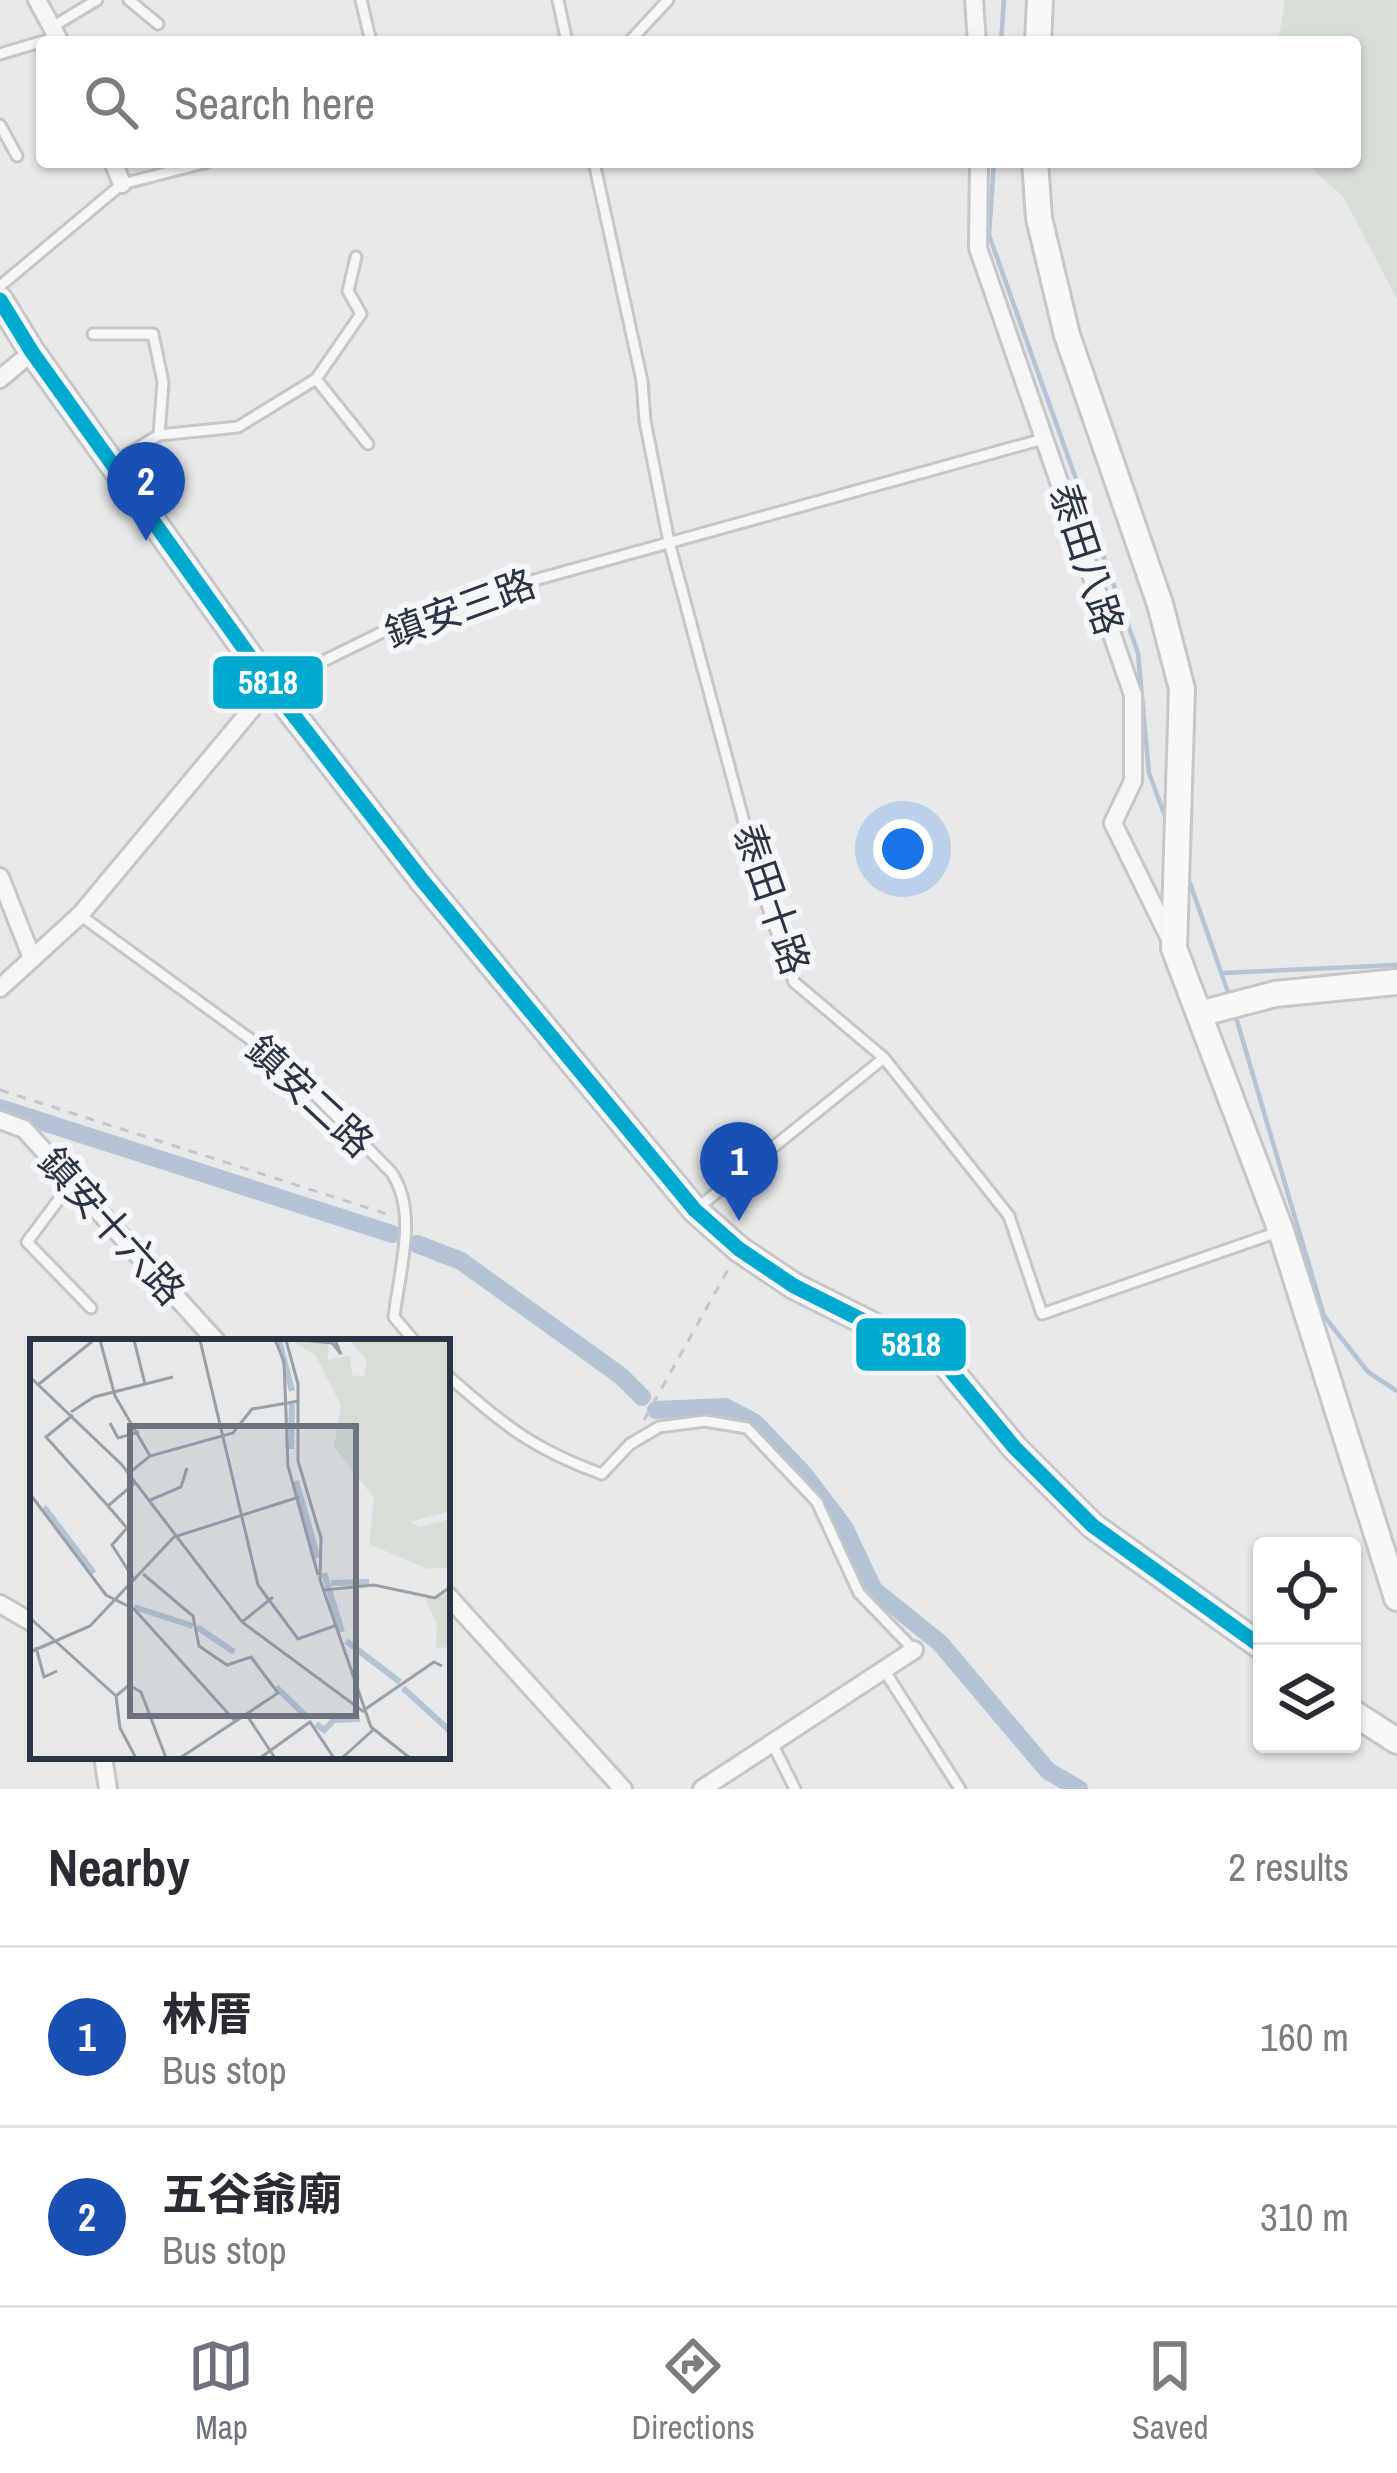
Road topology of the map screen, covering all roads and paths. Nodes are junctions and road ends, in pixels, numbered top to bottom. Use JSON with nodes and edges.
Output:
{"nodes":[{"id":1,"x":38,"y":0,"type":"edge"},
{"id":2,"x":98,"y":0,"type":"edge"},
{"id":3,"x":129,"y":0,"type":"edge"},
{"id":4,"x":362,"y":0,"type":"edge"},
{"id":5,"x":558,"y":0,"type":"edge"},
{"id":6,"x":668,"y":0,"type":"edge"},
{"id":7,"x":974,"y":0,"type":"edge"},
{"id":8,"x":1040,"y":0,"type":"edge"},
{"id":9,"x":158,"y":24,"type":"dead end"},
{"id":10,"x":56,"y":35,"type":"edge"},
{"id":11,"x":370,"y":36,"type":"edge"},
{"id":12,"x":566,"y":36,"type":"edge"},
{"id":13,"x":635,"y":36,"type":"edge"},
{"id":14,"x":977,"y":36,"type":"edge"},
{"id":15,"x":1038,"y":36,"type":"edge"},
{"id":16,"x":36,"y":42,"type":"edge"},
{"id":17,"x":0,"y":54,"type":"edge"},
{"id":18,"x":0,"y":125,"type":"edge"},
{"id":19,"x":17,"y":156,"type":"dead end"},
{"id":20,"x":115,"y":168,"type":"edge"},
{"id":21,"x":185,"y":168,"type":"edge"},
{"id":22,"x":595,"y":168,"type":"edge"},
{"id":23,"x":979,"y":168,"type":"edge"},
{"id":24,"x":1035,"y":168,"type":"edge"},
{"id":25,"x":122,"y":184,"type":"junction"},
{"id":26,"x":356,"y":257,"type":"dead end"},
{"id":27,"x":0,"y":286,"type":"edge"},
{"id":28,"x":0,"y":300,"type":"edge"},
{"id":29,"x":93,"y":334,"type":"dead end"},
{"id":30,"x":32,"y":352,"type":"junction"},
{"id":31,"x":0,"y":379,"type":"edge"},
{"id":32,"x":316,"y":379,"type":"junction"},
{"id":33,"x":159,"y":435,"type":"junction"},
{"id":34,"x":1047,"y":438,"type":"junction"},
{"id":35,"x":368,"y":444,"type":"dead end"},
{"id":36,"x":112,"y":464,"type":"junction"},
{"id":37,"x":669,"y":542,"type":"junction"},
{"id":38,"x":272,"y":686,"type":"junction"},
{"id":39,"x":0,"y":877,"type":"edge"},
{"id":40,"x":80,"y":915,"type":"junction"},
{"id":41,"x":1174,"y":948,"type":"junction"},
{"id":42,"x":32,"y":958,"type":"junction"},
{"id":43,"x":1397,"y":982,"type":"edge"},
{"id":44,"x":0,"y":988,"type":"edge"},
{"id":45,"x":1199,"y":1014,"type":"junction"},
{"id":46,"x":884,"y":1058,"type":"junction"},
{"id":47,"x":0,"y":1090,"type":"edge"},
{"id":48,"x":0,"y":1120,"type":"edge"},
{"id":49,"x":72,"y":1182,"type":"junction"},
{"id":50,"x":695,"y":1210,"type":"junction"},
{"id":51,"x":406,"y":1220,"type":"junction"},
{"id":52,"x":1281,"y":1231,"type":"junction"},
{"id":53,"x":740,"y":1249,"type":"junction"},
{"id":54,"x":91,"y":1308,"type":"dead end"},
{"id":55,"x":215,"y":1339,"type":"edge"},
{"id":56,"x":412,"y":1339,"type":"edge"},
{"id":57,"x":450,"y":1378,"type":"edge"},
{"id":58,"x":630,"y":1444,"type":"junction"},
{"id":59,"x":450,"y":1598,"type":"edge"},
{"id":60,"x":1397,"y":1598,"type":"edge"},
{"id":61,"x":0,"y":1604,"type":"edge"},
{"id":62,"x":30,"y":1621,"type":"edge"},
{"id":63,"x":1259,"y":1645,"type":"edge"},
{"id":64,"x":914,"y":1650,"type":"joint"},
{"id":65,"x":884,"y":1670,"type":"junction"},
{"id":66,"x":1361,"y":1718,"type":"edge"},
{"id":67,"x":1397,"y":1741,"type":"edge"},
{"id":68,"x":772,"y":1743,"type":"junction"},
{"id":69,"x":104,"y":1759,"type":"edge"},
{"id":70,"x":714,"y":1786,"type":"edge"},
{"id":71,"x":108,"y":1789,"type":"edge"},
{"id":72,"x":623,"y":1789,"type":"edge"},
{"id":73,"x":795,"y":1789,"type":"edge"},
{"id":74,"x":960,"y":1789,"type":"edge"}],
"edges":[{"from":1,"to":10,"type":"street"},
{"from":2,"to":10,"type":"lane"},
{"from":3,"to":9,"type":"lane"},
{"from":4,"to":11,"type":"lane"},
{"from":5,"to":12,"type":"lane"},
{"from":6,"to":13,"type":"lane"},
{"from":7,"to":14,"type":"street"},
{"from":8,"to":15,"type":"street"},
{"from":16,"to":17,"type":"lane"},
{"from":18,"to":19,"type":"lane"},
{"from":20,"to":25,"type":"street"},
{"from":21,"to":25,"type":"lane"},
{"from":22,"to":37,"type":"lane","name":"泰田十路"},
{"from":23,"to":34,"type":"street","name":"泰田八路"},
{"from":24,"to":41,"type":"street"},
{"from":25,"to":27,"type":"lane"},
{"from":26,"to":32,"type":"lane"},
{"from":28,"to":30,"type":"street"},
{"from":29,"to":33,"type":"lane"},
{"from":30,"to":31,"type":"street"},
{"from":30,"to":36,"type":"street"},
{"from":32,"to":33,"type":"lane"},
{"from":32,"to":35,"type":"lane"},
{"from":33,"to":36,"type":"lane"},
{"from":34,"to":37,"type":"lane","name":"鎮安三路"},
{"from":34,"to":41,"type":"street","name":"泰田八路"},
{"from":36,"to":38,"type":"street"},
{"from":37,"to":38,"type":"lane","name":"鎮安三路"},
{"from":37,"to":46,"type":"lane","name":"泰田十路"},
{"from":38,"to":40,"type":"street","name":"鎮安三路"},
{"from":38,"to":50,"type":"street"},
{"from":39,"to":42,"type":"street"},
{"from":40,"to":42,"type":"street","name":"鎮安三路"},
{"from":40,"to":51,"type":"lane","name":"鎮安二路"},
{"from":41,"to":45,"type":"street"},
{"from":42,"to":44,"type":"street","name":"鎮安三路"},
{"from":43,"to":45,"type":"street"},
{"from":45,"to":52,"type":"street"},
{"from":46,"to":50,"type":"lane"},
{"from":46,"to":52,"type":"lane","name":"泰田十路"},
{"from":47,"to":51,"type":"path"},
{"from":48,"to":49,"type":"street","name":"鎮安十六路"},
{"from":49,"to":54,"type":"lane"},
{"from":49,"to":55,"type":"street","name":"鎮安十六路"},
{"from":50,"to":53,"type":"street"},
{"from":51,"to":56,"type":"lane","name":"鎮安二路"},
{"from":52,"to":60,"type":"street"},
{"from":53,"to":58,"type":"path"},
{"from":53,"to":63,"type":"street"},
{"from":57,"to":58,"type":"lane"},
{"from":58,"to":64,"type":"lane"},
{"from":59,"to":72,"type":"street"},
{"from":61,"to":62,"type":"street"},
{"from":64,"to":65,"type":"street"},
{"from":65,"to":68,"type":"street"},
{"from":65,"to":74,"type":"lane"},
{"from":66,"to":67,"type":"street"},
{"from":68,"to":70,"type":"street"},
{"from":68,"to":73,"type":"lane"},
{"from":69,"to":71,"type":"street"}]}
